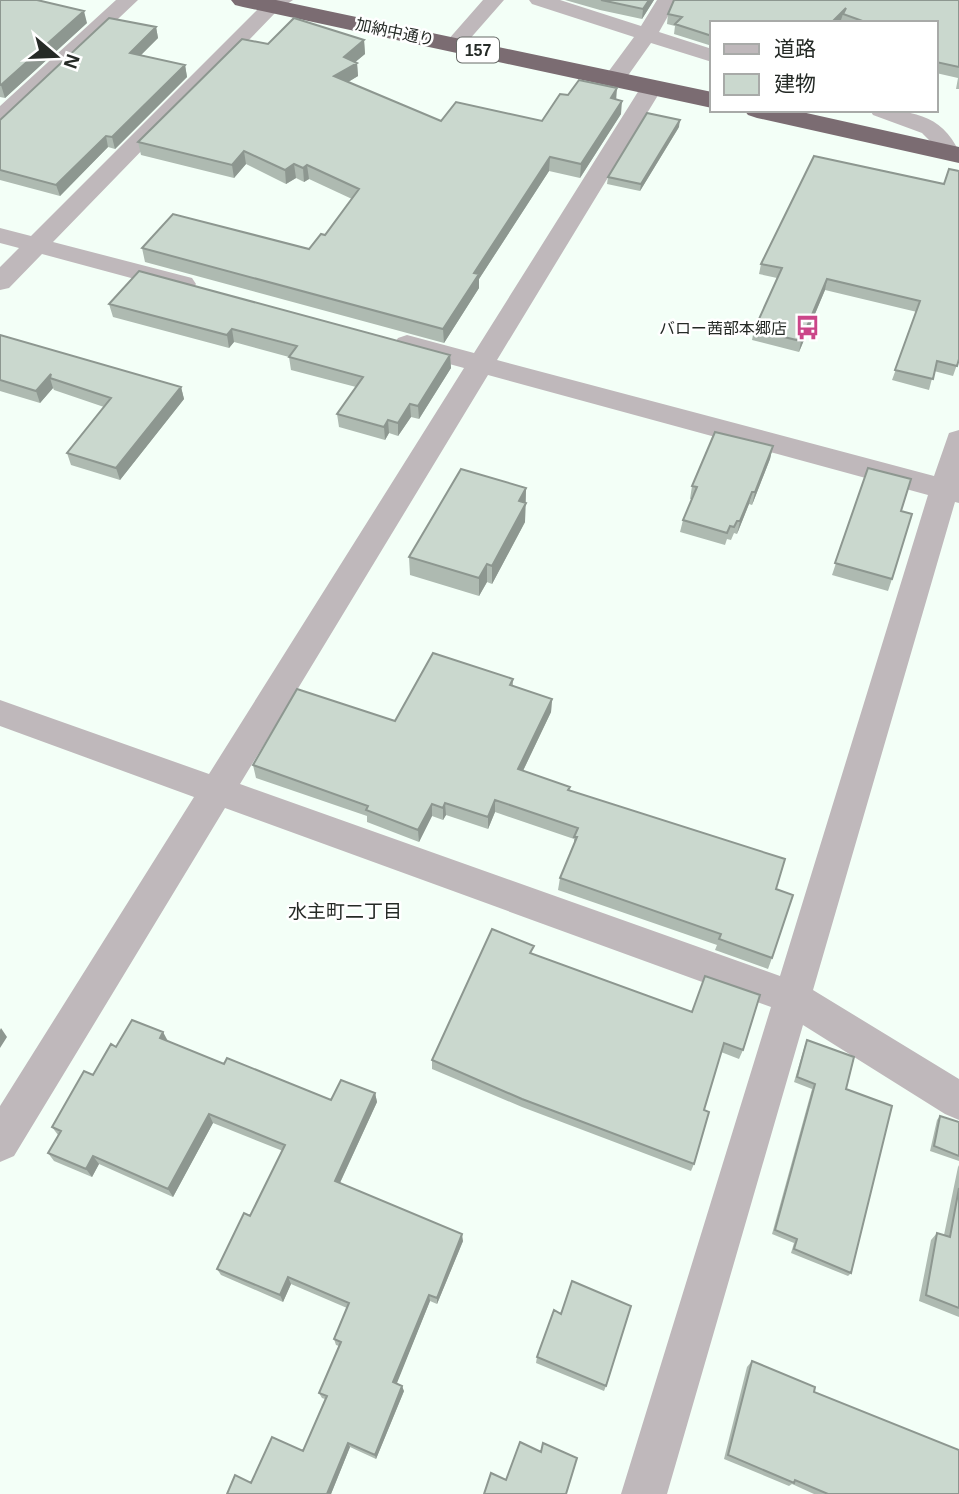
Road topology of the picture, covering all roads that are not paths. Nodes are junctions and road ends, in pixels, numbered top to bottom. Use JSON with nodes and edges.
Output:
{"nodes":[{"id":1,"x":128,"y":0,"type":"edge"},
{"id":2,"x":243,"y":0,"type":"edge"},
{"id":3,"x":494,"y":0,"type":"edge"},
{"id":4,"x":539,"y":0,"type":"edge"},
{"id":5,"x":667,"y":0,"type":"edge"},
{"id":6,"x":277,"y":3,"type":"edge"},
{"id":7,"x":647,"y":34,"type":"junction"},
{"id":8,"x":454,"y":45,"type":"junction"},
{"id":9,"x":710,"y":54,"type":"edge"},
{"id":10,"x":614,"y":79,"type":"junction"},
{"id":11,"x":652,"y":87,"type":"junction"},
{"id":12,"x":710,"y":100,"type":"edge"},
{"id":13,"x":766,"y":112,"type":"edge"},
{"id":14,"x":887,"y":112,"type":"edge"},
{"id":15,"x":0,"y":118,"type":"edge"},
{"id":16,"x":953,"y":154,"type":"edge"},
{"id":17,"x":0,"y":234,"type":"edge"},
{"id":18,"x":37,"y":245,"type":"junction"},
{"id":19,"x":0,"y":282,"type":"edge"},
{"id":20,"x":211,"y":292,"type":"edge"},
{"id":21,"x":385,"y":338,"type":"edge"},
{"id":22,"x":479,"y":364,"type":"junction"},
{"id":23,"x":959,"y":440,"type":"edge"},
{"id":24,"x":952,"y":491,"type":"edge"},
{"id":25,"x":0,"y":713,"type":"edge"},
{"id":26,"x":215,"y":790,"type":"junction"},
{"id":27,"x":792,"y":997,"type":"junction"},
{"id":28,"x":959,"y":1101,"type":"edge"},
{"id":29,"x":0,"y":1142,"type":"edge"},
{"id":30,"x":644,"y":1494,"type":"edge"}],
"edges":[{"from":1,"to":15,"type":"street"},
{"from":2,"to":6,"type":"highway","name":"加納中通り","number":"157"},
{"from":3,"to":8,"type":"street"},
{"from":4,"to":7,"type":"street"},
{"from":5,"to":7,"type":"street"},
{"from":6,"to":8,"type":"highway","name":"加納中通り","number":"157"},
{"from":6,"to":18,"type":"street"},
{"from":7,"to":9,"type":"street"},
{"from":7,"to":10,"type":"street"},
{"from":8,"to":10,"type":"highway","name":"加納中通り","number":"157"},
{"from":10,"to":11,"type":"highway","name":"加納中通り","number":"157"},
{"from":11,"to":12,"type":"highway","name":"加納中通り","number":"157"},
{"from":11,"to":22,"type":"street"},
{"from":13,"to":16,"type":"highway"},
{"from":14,"to":16,"type":"street"},
{"from":17,"to":18,"type":"street"},
{"from":18,"to":19,"type":"street"},
{"from":18,"to":20,"type":"street"},
{"from":21,"to":22,"type":"street"},
{"from":22,"to":24,"type":"street"},
{"from":22,"to":26,"type":"street"},
{"from":23,"to":24,"type":"street"},
{"from":24,"to":27,"type":"street"},
{"from":25,"to":26,"type":"street"},
{"from":26,"to":27,"type":"street"},
{"from":26,"to":29,"type":"street"},
{"from":27,"to":28,"type":"street"},
{"from":27,"to":30,"type":"street"}]}
